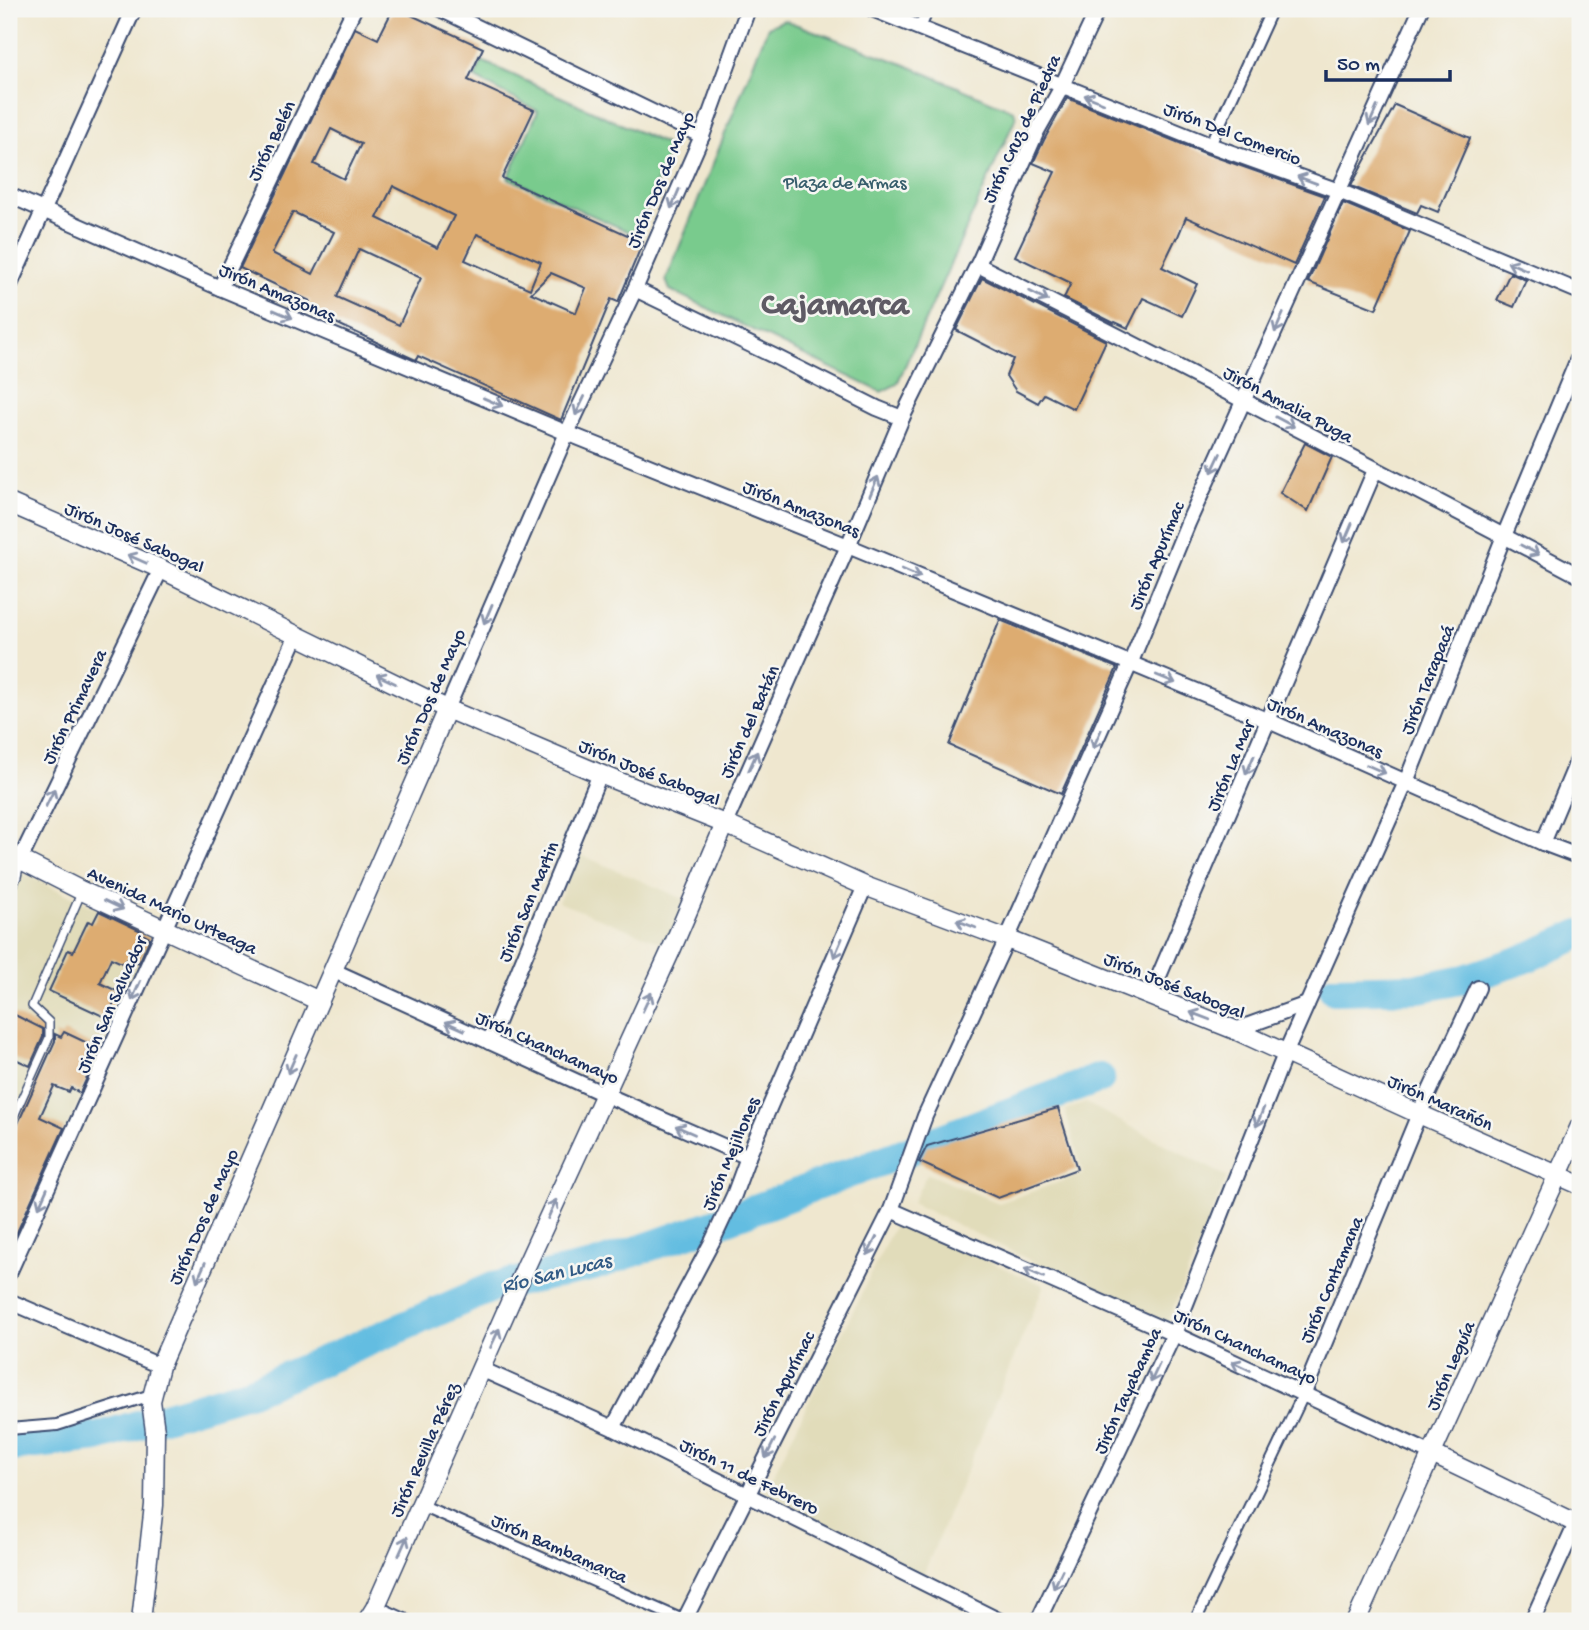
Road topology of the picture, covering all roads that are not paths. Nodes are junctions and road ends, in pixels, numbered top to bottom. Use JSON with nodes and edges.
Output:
{"nodes":[{"id":1,"x":134,"y":9,"type":"edge"},
{"id":2,"x":354,"y":9,"type":"edge"},
{"id":3,"x":440,"y":9,"type":"edge"},
{"id":4,"x":748,"y":9,"type":"edge"},
{"id":5,"x":872,"y":9,"type":"edge"},
{"id":6,"x":928,"y":9,"type":"edge"},
{"id":7,"x":1098,"y":9,"type":"edge"},
{"id":8,"x":1272,"y":9,"type":"edge"},
{"id":9,"x":1422,"y":9,"type":"edge"},
{"id":10,"x":920,"y":28,"type":"junction"},
{"id":11,"x":1062,"y":85,"type":"junction"},
{"id":12,"x":702,"y":136,"type":"junction"},
{"id":13,"x":1210,"y":145,"type":"junction"},
{"id":14,"x":1339,"y":191,"type":"junction"},
{"id":15,"x":9,"y":195,"type":"edge"},
{"id":16,"x":44,"y":211,"type":"junction"},
{"id":17,"x":978,"y":265,"type":"junction"},
{"id":18,"x":9,"y":287,"type":"edge"},
{"id":19,"x":220,"y":288,"type":"junction"},
{"id":20,"x":635,"y":289,"type":"junction"},
{"id":21,"x":1580,"y":292,"type":"edge"},
{"id":22,"x":1580,"y":354,"type":"edge"},
{"id":23,"x":1245,"y":401,"type":"junction"},
{"id":24,"x":902,"y":418,"type":"junction"},
{"id":25,"x":566,"y":433,"type":"junction"},
{"id":26,"x":1375,"y":470,"type":"junction"},
{"id":27,"x":9,"y":503,"type":"edge"},
{"id":28,"x":1504,"y":536,"type":"junction"},
{"id":29,"x":848,"y":547,"type":"junction"},
{"id":30,"x":161,"y":569,"type":"junction"},
{"id":31,"x":1580,"y":576,"type":"edge"},
{"id":32,"x":298,"y":635,"type":"junction"},
{"id":33,"x":1130,"y":664,"type":"junction"},
{"id":34,"x":447,"y":709,"type":"junction"},
{"id":35,"x":1269,"y":721,"type":"junction"},
{"id":36,"x":1580,"y":755,"type":"edge"},
{"id":37,"x":600,"y":774,"type":"junction"},
{"id":38,"x":1406,"y":782,"type":"junction"},
{"id":39,"x":725,"y":824,"type":"junction"},
{"id":40,"x":1543,"y":843,"type":"junction"},
{"id":41,"x":15,"y":857,"type":"edge"},
{"id":42,"x":1580,"y":857,"type":"edge"},
{"id":43,"x":865,"y":886,"type":"junction"},
{"id":44,"x":82,"y":891,"type":"junction"},
{"id":45,"x":9,"y":895,"type":"edge"},
{"id":46,"x":164,"y":929,"type":"junction"},
{"id":47,"x":1007,"y":939,"type":"junction"},
{"id":48,"x":332,"y":970,"type":"junction"},
{"id":49,"x":1478,"y":988,"type":"dead end"},
{"id":50,"x":1150,"y":997,"type":"junction"},
{"id":51,"x":319,"y":1001,"type":"junction"},
{"id":52,"x":1307,"y":1004,"type":"junction"},
{"id":53,"x":1235,"y":1030,"type":"junction"},
{"id":54,"x":489,"y":1042,"type":"junction"},
{"id":55,"x":1285,"y":1054,"type":"junction"},
{"id":56,"x":604,"y":1094,"type":"junction"},
{"id":57,"x":1419,"y":1114,"type":"junction"},
{"id":58,"x":1580,"y":1126,"type":"edge"},
{"id":59,"x":9,"y":1127,"type":"edge"},
{"id":60,"x":748,"y":1157,"type":"junction"},
{"id":61,"x":1557,"y":1176,"type":"junction"},
{"id":62,"x":1580,"y":1185,"type":"edge"},
{"id":63,"x":891,"y":1210,"type":"junction"},
{"id":64,"x":524,"y":1272,"type":"joint"},
{"id":65,"x":9,"y":1273,"type":"edge"},
{"id":66,"x":9,"y":1301,"type":"edge"},
{"id":67,"x":1174,"y":1334,"type":"junction"},
{"id":68,"x":160,"y":1366,"type":"junction"},
{"id":69,"x":481,"y":1369,"type":"junction"},
{"id":70,"x":1303,"y":1395,"type":"junction"},
{"id":71,"x":151,"y":1398,"type":"junction"},
{"id":72,"x":613,"y":1428,"type":"junction"},
{"id":73,"x":9,"y":1430,"type":"edge"},
{"id":74,"x":1432,"y":1454,"type":"junction"},
{"id":75,"x":748,"y":1494,"type":"junction"},
{"id":76,"x":421,"y":1505,"type":"junction"},
{"id":77,"x":1579,"y":1521,"type":"edge"},
{"id":78,"x":371,"y":1615,"type":"edge"},
{"id":79,"x":141,"y":1621,"type":"edge"},
{"id":80,"x":404,"y":1621,"type":"edge"},
{"id":81,"x":684,"y":1621,"type":"edge"},
{"id":82,"x":1000,"y":1621,"type":"edge"},
{"id":83,"x":1038,"y":1621,"type":"edge"},
{"id":84,"x":1195,"y":1621,"type":"edge"},
{"id":85,"x":1356,"y":1621,"type":"edge"},
{"id":86,"x":1532,"y":1621,"type":"edge"}],
"edges":[{"from":1,"to":16,"type":"street"},
{"from":2,"to":19,"type":"street","name":"Jirón Belén"},
{"from":3,"to":12,"type":"street"},
{"from":4,"to":12,"type":"street","name":"Jirón Dos de Mayo"},
{"from":5,"to":10,"type":"street","name":"Jirón Del Comercio"},
{"from":6,"to":10,"type":"street"},
{"from":7,"to":11,"type":"street","name":"Jirón Cruz de Piedra"},
{"from":8,"to":13,"type":"street"},
{"from":9,"to":14,"type":"street","name":"Jirón Apurímac","one_way":true},
{"from":10,"to":11,"type":"street","name":"Jirón Del Comercio"},
{"from":13,"to":11,"type":"street","name":"Jirón Del Comercio","one_way":true},
{"from":11,"to":17,"type":"street","name":"Jirón Cruz de Piedra"},
{"from":12,"to":20,"type":"street","name":"Jirón Dos de Mayo","one_way":true},
{"from":14,"to":13,"type":"street","name":"Jirón Del Comercio","one_way":true},
{"from":21,"to":14,"type":"street","name":"Jirón Del Comercio","one_way":true},
{"from":14,"to":23,"type":"street","name":"Jirón Apurímac","one_way":true},
{"from":15,"to":16,"type":"street","name":"Jirón Amazonas"},
{"from":16,"to":18,"type":"street"},
{"from":16,"to":19,"type":"street","name":"Jirón Amazonas"},
{"from":17,"to":23,"type":"street","name":"Jirón Amalia Puga","one_way":true},
{"from":17,"to":24,"type":"street","name":"Jirón del Batán"},
{"from":19,"to":25,"type":"street","name":"Jirón Amazonas","one_way":true},
{"from":20,"to":24,"type":"street"},
{"from":20,"to":25,"type":"street","name":"Jirón Dos de Mayo","one_way":true},
{"from":22,"to":28,"type":"street","name":"Jirón Tarapacá"},
{"from":23,"to":26,"type":"street","name":"Jirón Amalia Puga","one_way":true},
{"from":23,"to":33,"type":"street","name":"Jirón Apurímac","one_way":true},
{"from":29,"to":24,"type":"street","name":"Jirón del Batán","one_way":true},
{"from":25,"to":29,"type":"street","name":"Jirón Amazonas"},
{"from":25,"to":34,"type":"street","name":"Jirón Dos de Mayo","one_way":true},
{"from":26,"to":28,"type":"street","name":"Jirón Amalia Puga"},
{"from":26,"to":35,"type":"street","name":"Jirón La Mar","one_way":true},
{"from":30,"to":27,"type":"street","name":"Jirón José Sabogal","one_way":true},
{"from":28,"to":31,"type":"street","name":"Jirón Amalia Puga","one_way":true},
{"from":28,"to":38,"type":"street","name":"Jirón Tarapacá"},
{"from":29,"to":33,"type":"street","name":"Jirón Amazonas","one_way":true},
{"from":39,"to":29,"type":"street","name":"Jirón del Batán","one_way":true},
{"from":30,"to":32,"type":"street","name":"Jirón José Sabogal"},
{"from":41,"to":30,"type":"street","name":"Jirón Primavera","one_way":true},
{"from":34,"to":32,"type":"street","name":"Jirón José Sabogal","one_way":true},
{"from":32,"to":46,"type":"street","name":"Jirón San Salvador"},
{"from":33,"to":35,"type":"street","name":"Jirón Amazonas","one_way":true},
{"from":33,"to":47,"type":"street","name":"Jirón Apurímac","one_way":true},
{"from":34,"to":37,"type":"street","name":"Jirón José Sabogal"},
{"from":34,"to":48,"type":"street","name":"Jirón Dos de Mayo"},
{"from":35,"to":38,"type":"street","name":"Jirón Amazonas","one_way":true},
{"from":35,"to":50,"type":"street","name":"Jirón La Mar","one_way":true},
{"from":36,"to":40,"type":"street"},
{"from":37,"to":39,"type":"street","name":"Jirón José Sabogal"},
{"from":37,"to":54,"type":"street","name":"Jirón San Martin"},
{"from":38,"to":40,"type":"street","name":"Jirón Amazonas"},
{"from":38,"to":52,"type":"street","name":"Jirón Tarapacá"},
{"from":39,"to":43,"type":"street","name":"Jirón José Sabogal"},
{"from":56,"to":39,"type":"street","name":"Jirón del Batán","one_way":true},
{"from":40,"to":42,"type":"street","name":"Jirón Amazonas"},
{"from":41,"to":44,"type":"street","name":"Avenida Mario Urteaga"},
{"from":41,"to":45,"type":"lane"},
{"from":47,"to":43,"type":"street","name":"Jirón José Sabogal","one_way":true},
{"from":43,"to":60,"type":"street","name":"Jirón Mejillones","one_way":true},
{"from":44,"to":46,"type":"street","name":"Avenida Mario Urteaga","one_way":true},
{"from":44,"to":59,"type":"lane"},
{"from":46,"to":51,"type":"street","name":"Avenida Mario Urteaga"},
{"from":46,"to":65,"type":"street","name":"Jirón San Salvador","one_way":true},
{"from":47,"to":50,"type":"street","name":"Jirón José Sabogal"},
{"from":47,"to":63,"type":"street","name":"Jirón Apurímac"},
{"from":48,"to":51,"type":"street","name":"Jirón Dos de Mayo"},
{"from":54,"to":48,"type":"street","name":"Jirón Chanchamayo","one_way":true},
{"from":49,"to":57,"type":"street","name":"Jirón Contamana"},
{"from":53,"to":50,"type":"street","name":"Jirón José Sabogal","one_way":true},
{"from":51,"to":68,"type":"street","name":"Jirón Dos de Mayo","one_way":true},
{"from":52,"to":53,"type":"street"},
{"from":52,"to":55,"type":"street","name":"Jirón Tarapacá"},
{"from":53,"to":55,"type":"street","name":"Jirón José Sabogal"},
{"from":54,"to":56,"type":"street","name":"Jirón Chanchamayo"},
{"from":55,"to":57,"type":"street","name":"Jirón Marañón"},
{"from":55,"to":67,"type":"street","name":"Jirón Tayabamba","one_way":true},
{"from":60,"to":56,"type":"street","name":"Jirón Chanchamayo","one_way":true},
{"from":64,"to":56,"type":"street","name":"Jirón del Batán","one_way":true},
{"from":57,"to":61,"type":"street","name":"Jirón Marañón"},
{"from":57,"to":70,"type":"street","name":"Jirón Contamana"},
{"from":58,"to":61,"type":"street","name":"Jirón Leguía"},
{"from":60,"to":72,"type":"street","name":"Jirón Mejillones"},
{"from":61,"to":62,"type":"street","name":"Jirón Marañón"},
{"from":61,"to":74,"type":"street","name":"Jirón Leguía"},
{"from":67,"to":63,"type":"street","name":"Jirón Chanchamayo","one_way":true},
{"from":63,"to":75,"type":"street","name":"Jirón Apurímac","one_way":true},
{"from":69,"to":64,"type":"street","name":"Jirón Revilla Pérez","one_way":true},
{"from":66,"to":68,"type":"street"},
{"from":70,"to":67,"type":"street","name":"Jirón Chanchamayo","one_way":true},
{"from":67,"to":83,"type":"street","name":"Jirón Tayabamba","one_way":true},
{"from":68,"to":71,"type":"street","name":"Jirón Dos de Mayo"},
{"from":69,"to":72,"type":"street","name":"Jirón 11 de Febrero"},
{"from":69,"to":76,"type":"street","name":"Jirón Revilla Pérez"},
{"from":70,"to":74,"type":"street","name":"Jirón Chanchamayo"},
{"from":70,"to":84,"type":"street","name":"Jirón Contamana"},
{"from":71,"to":73,"type":"street"},
{"from":71,"to":79,"type":"street"},
{"from":72,"to":75,"type":"street","name":"Jirón 11 de Febrero"},
{"from":74,"to":77,"type":"street","name":"Jirón Chanchamayo"},
{"from":74,"to":85,"type":"street","name":"Jirón Leguía"},
{"from":75,"to":81,"type":"street","name":"Jirón Apurímac"},
{"from":75,"to":82,"type":"street","name":"Jirón 11 de Febrero"},
{"from":78,"to":76,"type":"street","name":"Jirón Revilla Pérez","one_way":true},
{"from":76,"to":81,"type":"street","name":"Jirón Bambamarca"},
{"from":77,"to":86,"type":"street"},
{"from":78,"to":80,"type":"street"}]}
